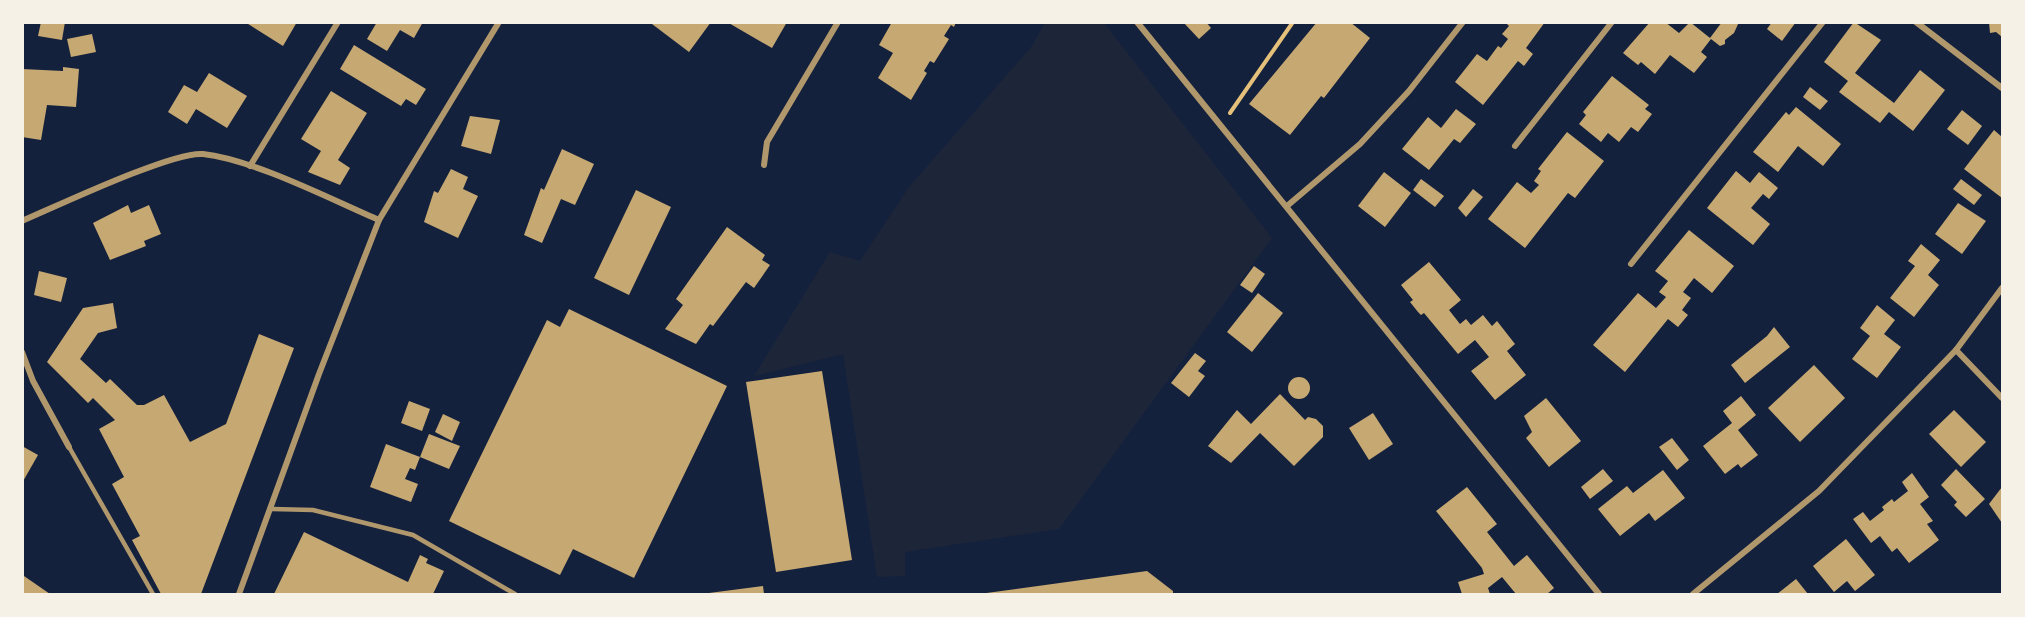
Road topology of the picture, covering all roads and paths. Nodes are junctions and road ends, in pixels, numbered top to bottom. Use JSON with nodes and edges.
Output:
{"nodes":[{"id":1,"x":338,"y":22,"type":"edge"},
{"id":2,"x":499,"y":22,"type":"edge"},
{"id":3,"x":838,"y":22,"type":"edge"},
{"id":4,"x":1137,"y":22,"type":"edge"},
{"id":5,"x":1293,"y":22,"type":"edge"},
{"id":6,"x":1463,"y":22,"type":"edge"},
{"id":7,"x":1612,"y":22,"type":"edge"},
{"id":8,"x":1823,"y":22,"type":"edge"},
{"id":9,"x":1921,"y":24,"type":"edge"},
{"id":10,"x":2002,"y":88,"type":"edge"},
{"id":11,"x":1220,"y":125,"type":"junction"},
{"id":12,"x":1515,"y":146,"type":"dead end"},
{"id":13,"x":764,"y":165,"type":"dead end"},
{"id":14,"x":250,"y":166,"type":"junction"},
{"id":15,"x":1287,"y":206,"type":"junction"},
{"id":16,"x":22,"y":220,"type":"edge"},
{"id":17,"x":379,"y":220,"type":"junction"},
{"id":18,"x":1631,"y":264,"type":"dead end"},
{"id":19,"x":2002,"y":288,"type":"edge"},
{"id":20,"x":1956,"y":351,"type":"junction"},
{"id":21,"x":22,"y":352,"type":"edge"},
{"id":22,"x":2002,"y":398,"type":"edge"},
{"id":23,"x":69,"y":447,"type":"joint"},
{"id":24,"x":272,"y":509,"type":"junction"},
{"id":25,"x":153,"y":594,"type":"edge"},
{"id":26,"x":239,"y":594,"type":"edge"},
{"id":27,"x":514,"y":594,"type":"edge"},
{"id":28,"x":1599,"y":594,"type":"edge"},
{"id":29,"x":1693,"y":594,"type":"edge"}],
"edges":[{"from":1,"to":14,"type":"street"},
{"from":2,"to":17,"type":"street"},
{"from":3,"to":13,"type":"street"},
{"from":4,"to":11,"type":"street"},
{"from":5,"to":11,"type":"path"},
{"from":6,"to":15,"type":"street"},
{"from":7,"to":12,"type":"street"},
{"from":8,"to":18,"type":"street"},
{"from":9,"to":10,"type":"street"},
{"from":11,"to":15,"type":"street"},
{"from":14,"to":16,"type":"street"},
{"from":14,"to":17,"type":"street"},
{"from":15,"to":28,"type":"street"},
{"from":17,"to":24,"type":"street"},
{"from":19,"to":20,"type":"street"},
{"from":20,"to":22,"type":"street"},
{"from":20,"to":29,"type":"street"},
{"from":21,"to":23,"type":"street"},
{"from":23,"to":25,"type":"lane"},
{"from":24,"to":26,"type":"street"},
{"from":24,"to":27,"type":"lane"}]}
